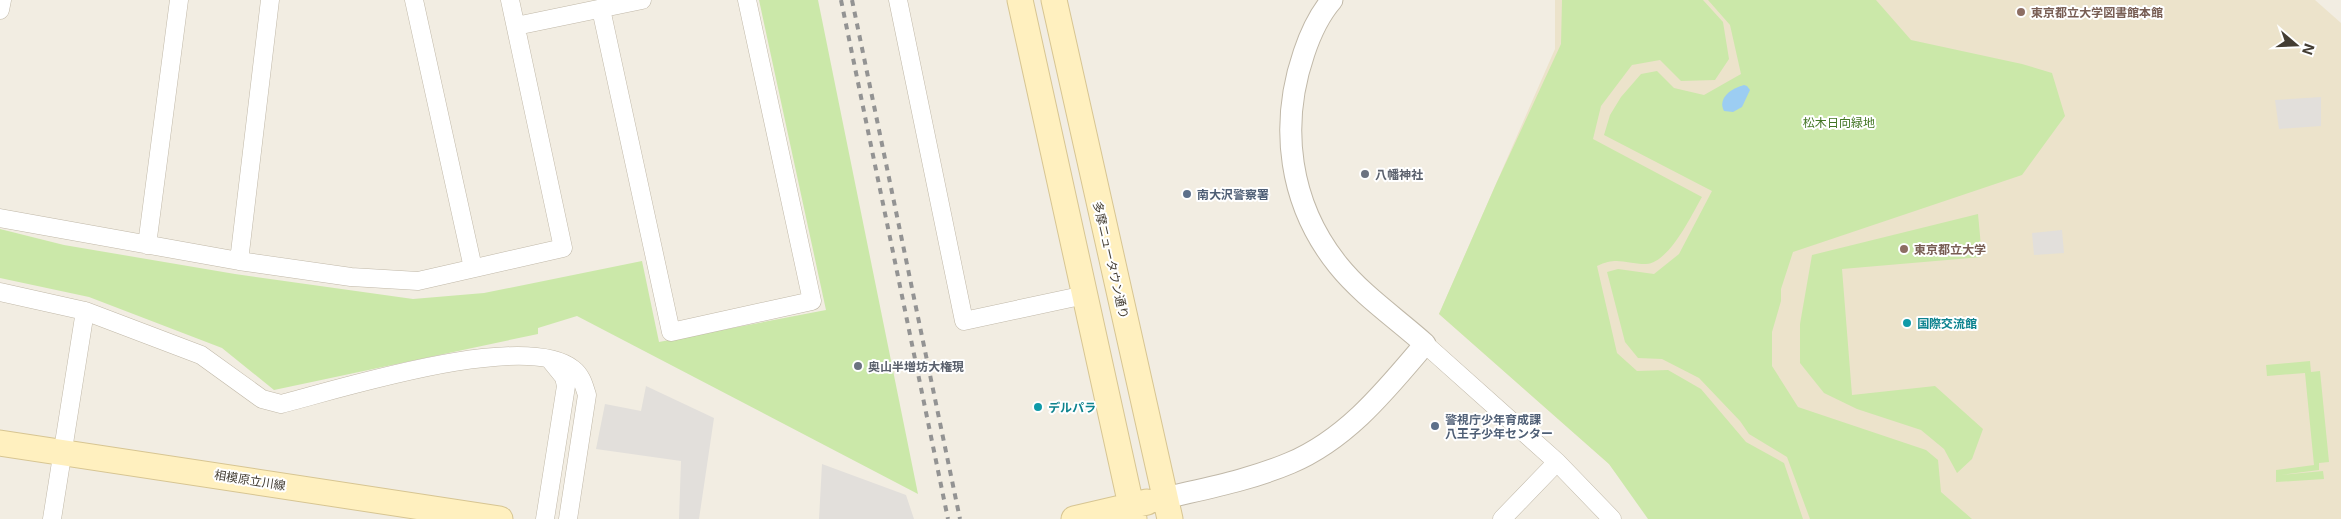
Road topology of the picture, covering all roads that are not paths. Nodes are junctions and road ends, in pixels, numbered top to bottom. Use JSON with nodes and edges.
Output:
{"nodes":[{"id":1,"x":2,"y":0,"type":"edge"},
{"id":2,"x":179,"y":0,"type":"edge"},
{"id":3,"x":270,"y":0,"type":"edge"},
{"id":4,"x":414,"y":0,"type":"edge"},
{"id":5,"x":510,"y":0,"type":"edge"},
{"id":6,"x":642,"y":0,"type":"edge"},
{"id":7,"x":747,"y":0,"type":"edge"},
{"id":8,"x":898,"y":0,"type":"edge"},
{"id":9,"x":1020,"y":0,"type":"edge"},
{"id":10,"x":1054,"y":0,"type":"edge"},
{"id":11,"x":1332,"y":0,"type":"edge"},
{"id":12,"x":0,"y":8,"type":"edge"},
{"id":13,"x":601,"y":9,"type":"junction"},
{"id":14,"x":516,"y":26,"type":"junction"},
{"id":15,"x":0,"y":218,"type":"edge"},
{"id":16,"x":147,"y":244,"type":"junction"},
{"id":17,"x":239,"y":261,"type":"junction"},
{"id":18,"x":473,"y":268,"type":"junction"},
{"id":19,"x":0,"y":292,"type":"edge"},
{"id":20,"x":1085,"y":295,"type":"junction"},
{"id":21,"x":85,"y":311,"type":"junction"},
{"id":22,"x":1425,"y":344,"type":"junction"},
{"id":23,"x":548,"y":360,"type":"junction"},
{"id":24,"x":0,"y":443,"type":"edge"},
{"id":25,"x":63,"y":452,"type":"junction"},
{"id":26,"x":1557,"y":462,"type":"junction"},
{"id":27,"x":1168,"y":508,"type":"edge"},
{"id":28,"x":1133,"y":512,"type":"edge"},
{"id":29,"x":52,"y":519,"type":"edge"},
{"id":30,"x":500,"y":519,"type":"edge"},
{"id":31,"x":545,"y":519,"type":"edge"},
{"id":32,"x":568,"y":519,"type":"edge"},
{"id":33,"x":1074,"y":519,"type":"edge"},
{"id":34,"x":1502,"y":519,"type":"edge"},
{"id":35,"x":1612,"y":519,"type":"edge"}],
"edges":[{"from":1,"to":12,"type":"street"},
{"from":2,"to":16,"type":"street"},
{"from":3,"to":17,"type":"street"},
{"from":4,"to":18,"type":"street"},
{"from":5,"to":14,"type":"street"},
{"from":6,"to":13,"type":"street"},
{"from":7,"to":13,"type":"street"},
{"from":8,"to":20,"type":"street"},
{"from":9,"to":20,"type":"main road"},
{"from":10,"to":27,"type":"main road","name":"多摩ニュータウン通り"},
{"from":11,"to":22,"type":"street"},
{"from":13,"to":14,"type":"street"},
{"from":14,"to":18,"type":"street"},
{"from":15,"to":16,"type":"street"},
{"from":16,"to":17,"type":"street"},
{"from":17,"to":18,"type":"street"},
{"from":19,"to":21,"type":"street"},
{"from":20,"to":28,"type":"main road"},
{"from":21,"to":23,"type":"street"},
{"from":21,"to":25,"type":"street"},
{"from":22,"to":26,"type":"street"},
{"from":22,"to":27,"type":"street"},
{"from":23,"to":31,"type":"street"},
{"from":23,"to":32,"type":"street"},
{"from":24,"to":25,"type":"main road","name":"相模原立川線"},
{"from":25,"to":29,"type":"street"},
{"from":25,"to":30,"type":"main road","name":"相模原立川線"},
{"from":26,"to":34,"type":"street"},
{"from":26,"to":35,"type":"street"},
{"from":27,"to":28,"type":"main road"},
{"from":28,"to":33,"type":"main road"}]}
